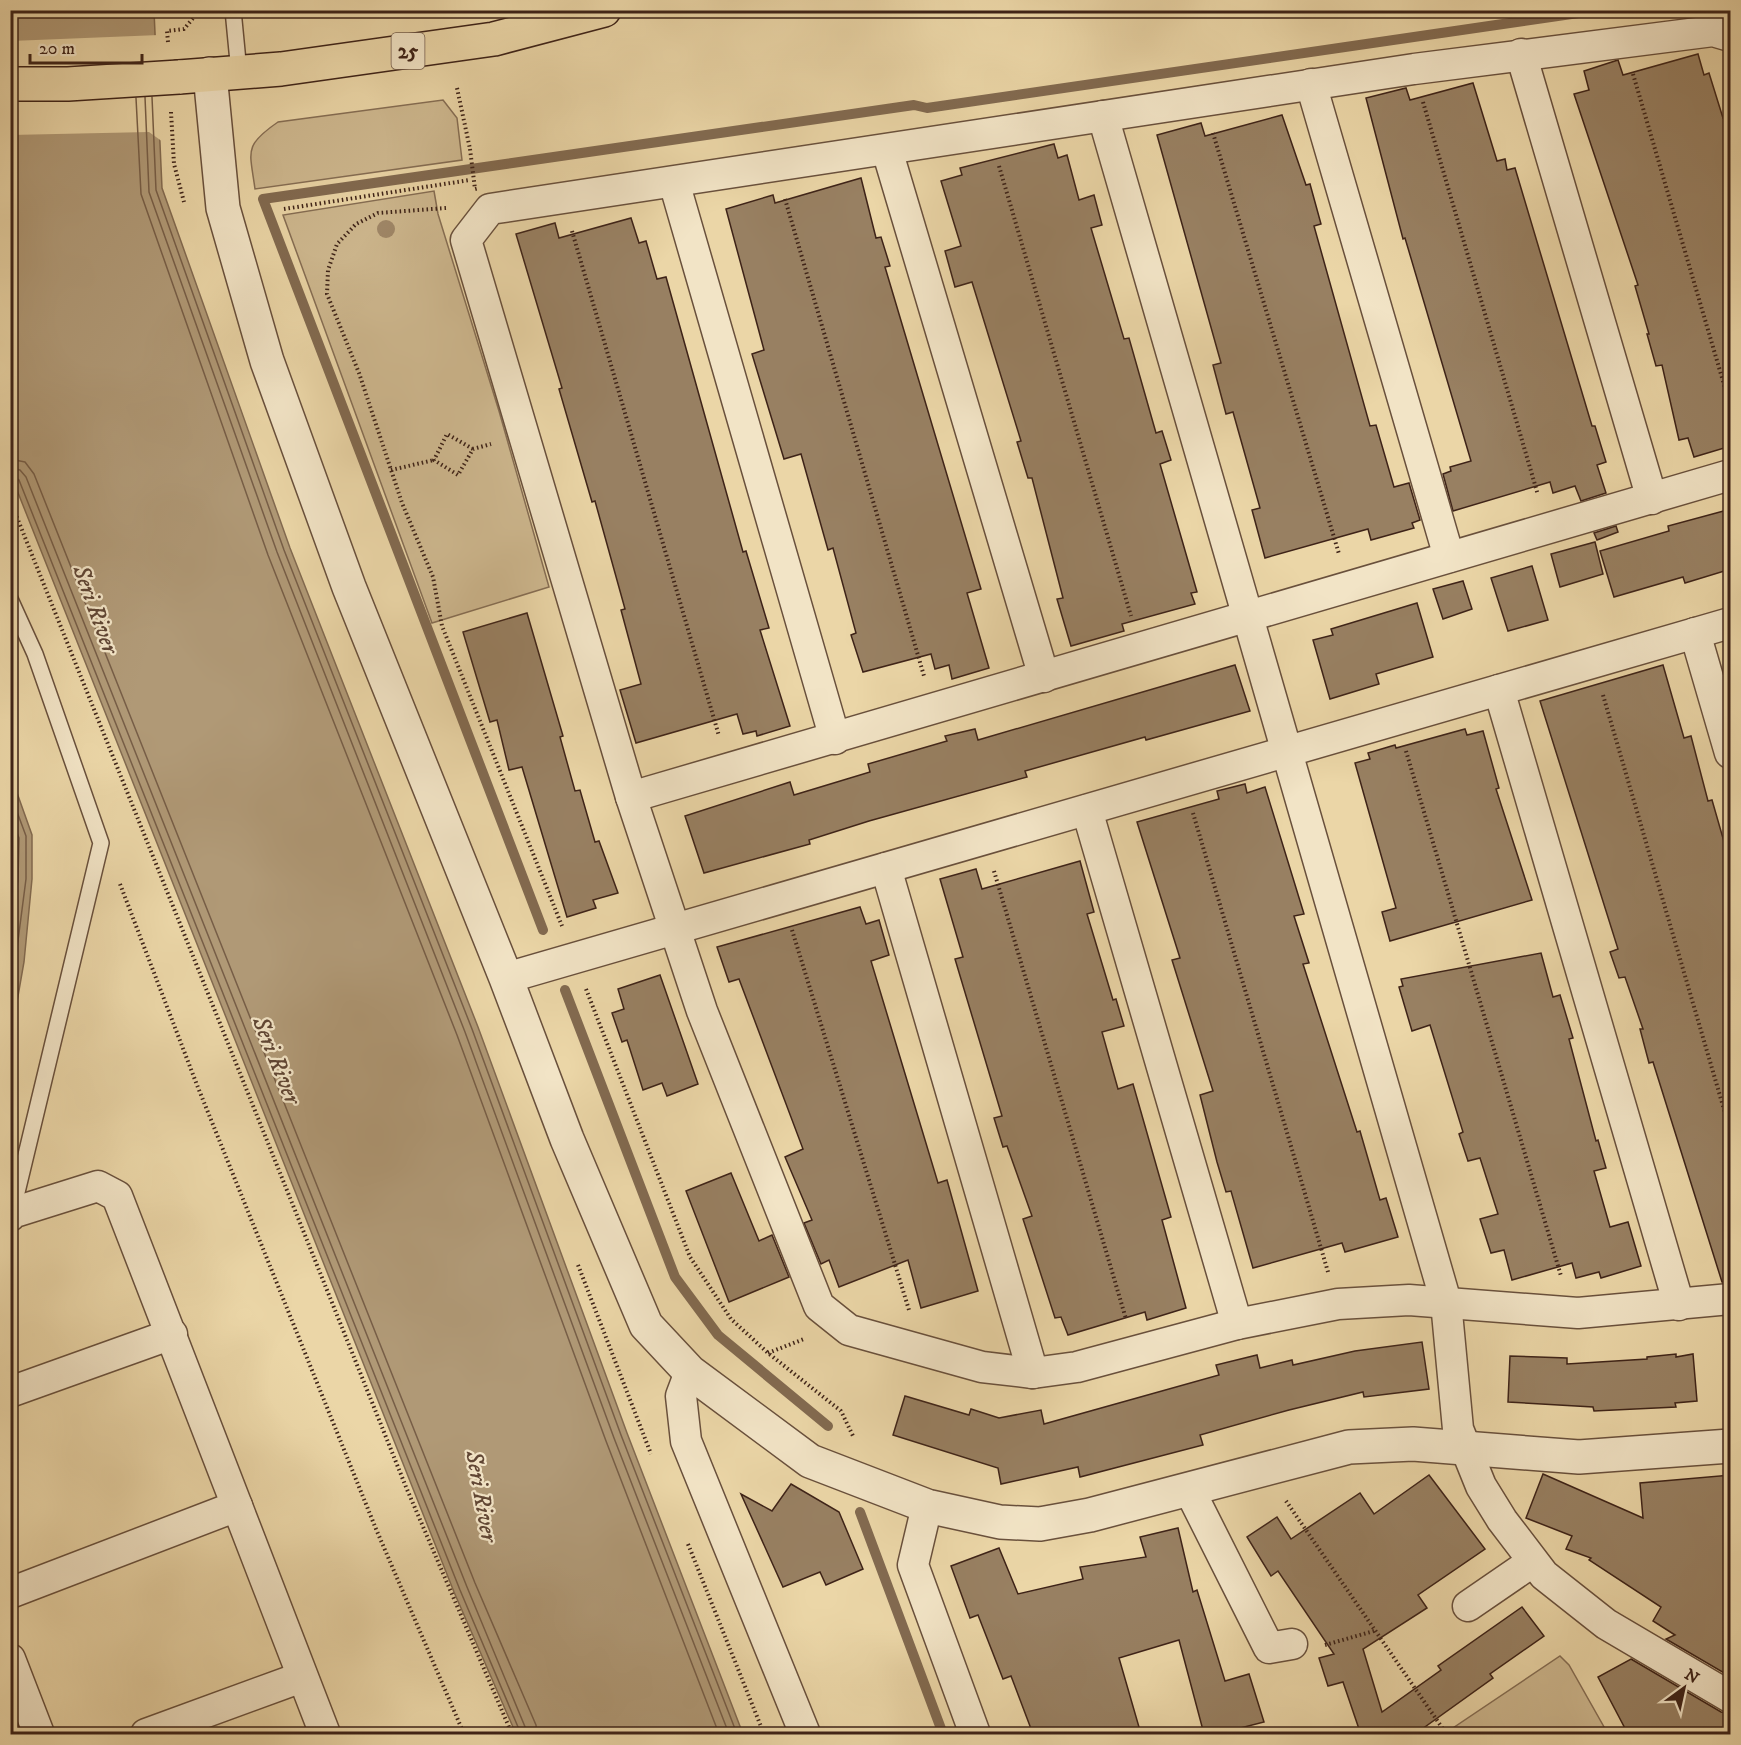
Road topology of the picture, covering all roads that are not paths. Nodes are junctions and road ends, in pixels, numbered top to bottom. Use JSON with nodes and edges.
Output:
{"nodes":[{"id":1,"x":233,"y":10,"type":"edge"},
{"id":2,"x":604,"y":10,"type":"edge"},
{"id":3,"x":1731,"y":36,"type":"edge"},
{"id":4,"x":1521,"y":54,"type":"junction"},
{"id":5,"x":209,"y":74,"type":"junction"},
{"id":6,"x":10,"y":84,"type":"edge"},
{"id":7,"x":1311,"y":84,"type":"junction"},
{"id":8,"x":1103,"y":116,"type":"junction"},
{"id":9,"x":887,"y":150,"type":"junction"},
{"id":10,"x":674,"y":182,"type":"junction"},
{"id":11,"x":1731,"y":475,"type":"edge"},
{"id":12,"x":1652,"y":499,"type":"junction"},
{"id":13,"x":1449,"y":557,"type":"junction"},
{"id":14,"x":10,"y":599,"type":"edge"},
{"id":15,"x":1249,"y":616,"type":"junction"},
{"id":16,"x":1731,"y":622,"type":"edge"},
{"id":17,"x":1695,"y":633,"type":"junction"},
{"id":18,"x":1044,"y":677,"type":"junction"},
{"id":19,"x":1499,"y":690,"type":"junction"},
{"id":20,"x":835,"y":739,"type":"junction"},
{"id":21,"x":1287,"y":752,"type":"junction"},
{"id":22,"x":1731,"y":753,"type":"edge"},
{"id":23,"x":631,"y":797,"type":"junction"},
{"id":24,"x":1087,"y":810,"type":"junction"},
{"id":25,"x":886,"y":868,"type":"junction"},
{"id":26,"x":677,"y":931,"type":"junction"},
{"id":27,"x":506,"y":978,"type":"junction"},
{"id":28,"x":11,"y":1215,"type":"edge"},
{"id":29,"x":1731,"y":1299,"type":"edge"},
{"id":30,"x":1446,"y":1302,"type":"junction"},
{"id":31,"x":1679,"y":1305,"type":"junction"},
{"id":32,"x":1237,"y":1324,"type":"junction"},
{"id":33,"x":172,"y":1334,"type":"junction"},
{"id":34,"x":690,"y":1372,"type":"junction"},
{"id":35,"x":1033,"y":1373,"type":"junction"},
{"id":36,"x":10,"y":1392,"type":"edge"},
{"id":37,"x":1731,"y":1446,"type":"edge"},
{"id":38,"x":1466,"y":1449,"type":"junction"},
{"id":39,"x":1189,"y":1489,"type":"junction"},
{"id":40,"x":237,"y":1506,"type":"junction"},
{"id":41,"x":927,"y":1506,"type":"junction"},
{"id":42,"x":1532,"y":1562,"type":"junction"},
{"id":43,"x":10,"y":1593,"type":"edge"},
{"id":44,"x":1468,"y":1606,"type":"dead end"},
{"id":45,"x":1269,"y":1649,"type":"road end"},
{"id":46,"x":10,"y":1659,"type":"edge"},
{"id":47,"x":302,"y":1677,"type":"junction"},
{"id":48,"x":1731,"y":1697,"type":"edge"},
{"id":49,"x":39,"y":1734,"type":"edge"},
{"id":50,"x":146,"y":1734,"type":"edge"},
{"id":51,"x":324,"y":1734,"type":"edge"},
{"id":52,"x":805,"y":1734,"type":"edge"},
{"id":53,"x":975,"y":1734,"type":"edge"}],
"edges":[{"from":1,"to":5,"type":"lane"},
{"from":2,"to":5,"type":"main road","number":"25"},
{"from":3,"to":4,"type":"street"},
{"from":4,"to":7,"type":"street"},
{"from":4,"to":12,"type":"street"},
{"from":5,"to":6,"type":"main road","number":"25","bridge":true},
{"from":5,"to":27,"type":"street"},
{"from":7,"to":8,"type":"street"},
{"from":7,"to":13,"type":"street"},
{"from":8,"to":9,"type":"street"},
{"from":8,"to":15,"type":"street"},
{"from":9,"to":10,"type":"street"},
{"from":9,"to":18,"type":"street"},
{"from":10,"to":20,"type":"street"},
{"from":10,"to":23,"type":"street"},
{"from":11,"to":12,"type":"street"},
{"from":12,"to":13,"type":"street"},
{"from":13,"to":15,"type":"street"},
{"from":14,"to":28,"type":"lane"},
{"from":15,"to":18,"type":"street"},
{"from":15,"to":21,"type":"street"},
{"from":16,"to":17,"type":"street"},
{"from":17,"to":19,"type":"street"},
{"from":17,"to":22,"type":"street"},
{"from":18,"to":20,"type":"street"},
{"from":19,"to":21,"type":"street"},
{"from":19,"to":31,"type":"street"},
{"from":20,"to":23,"type":"street"},
{"from":21,"to":24,"type":"street"},
{"from":21,"to":30,"type":"street"},
{"from":23,"to":26,"type":"street"},
{"from":24,"to":25,"type":"street"},
{"from":24,"to":32,"type":"street"},
{"from":25,"to":26,"type":"street"},
{"from":25,"to":35,"type":"street"},
{"from":26,"to":27,"type":"street"},
{"from":26,"to":35,"type":"street"},
{"from":27,"to":34,"type":"street"},
{"from":28,"to":33,"type":"street"},
{"from":29,"to":31,"type":"street"},
{"from":30,"to":31,"type":"street"},
{"from":30,"to":32,"type":"street"},
{"from":30,"to":38,"type":"street"},
{"from":32,"to":35,"type":"street"},
{"from":33,"to":36,"type":"street"},
{"from":33,"to":40,"type":"street"},
{"from":34,"to":41,"type":"street"},
{"from":34,"to":52,"type":"street"},
{"from":37,"to":38,"type":"street"},
{"from":38,"to":39,"type":"street"},
{"from":38,"to":42,"type":"street"},
{"from":39,"to":41,"type":"street"},
{"from":39,"to":45,"type":"street"},
{"from":40,"to":43,"type":"street"},
{"from":40,"to":47,"type":"street"},
{"from":41,"to":53,"type":"street"},
{"from":42,"to":44,"type":"street"},
{"from":42,"to":48,"type":"street"},
{"from":46,"to":49,"type":"street"},
{"from":47,"to":50,"type":"street"},
{"from":47,"to":51,"type":"street"}]}
